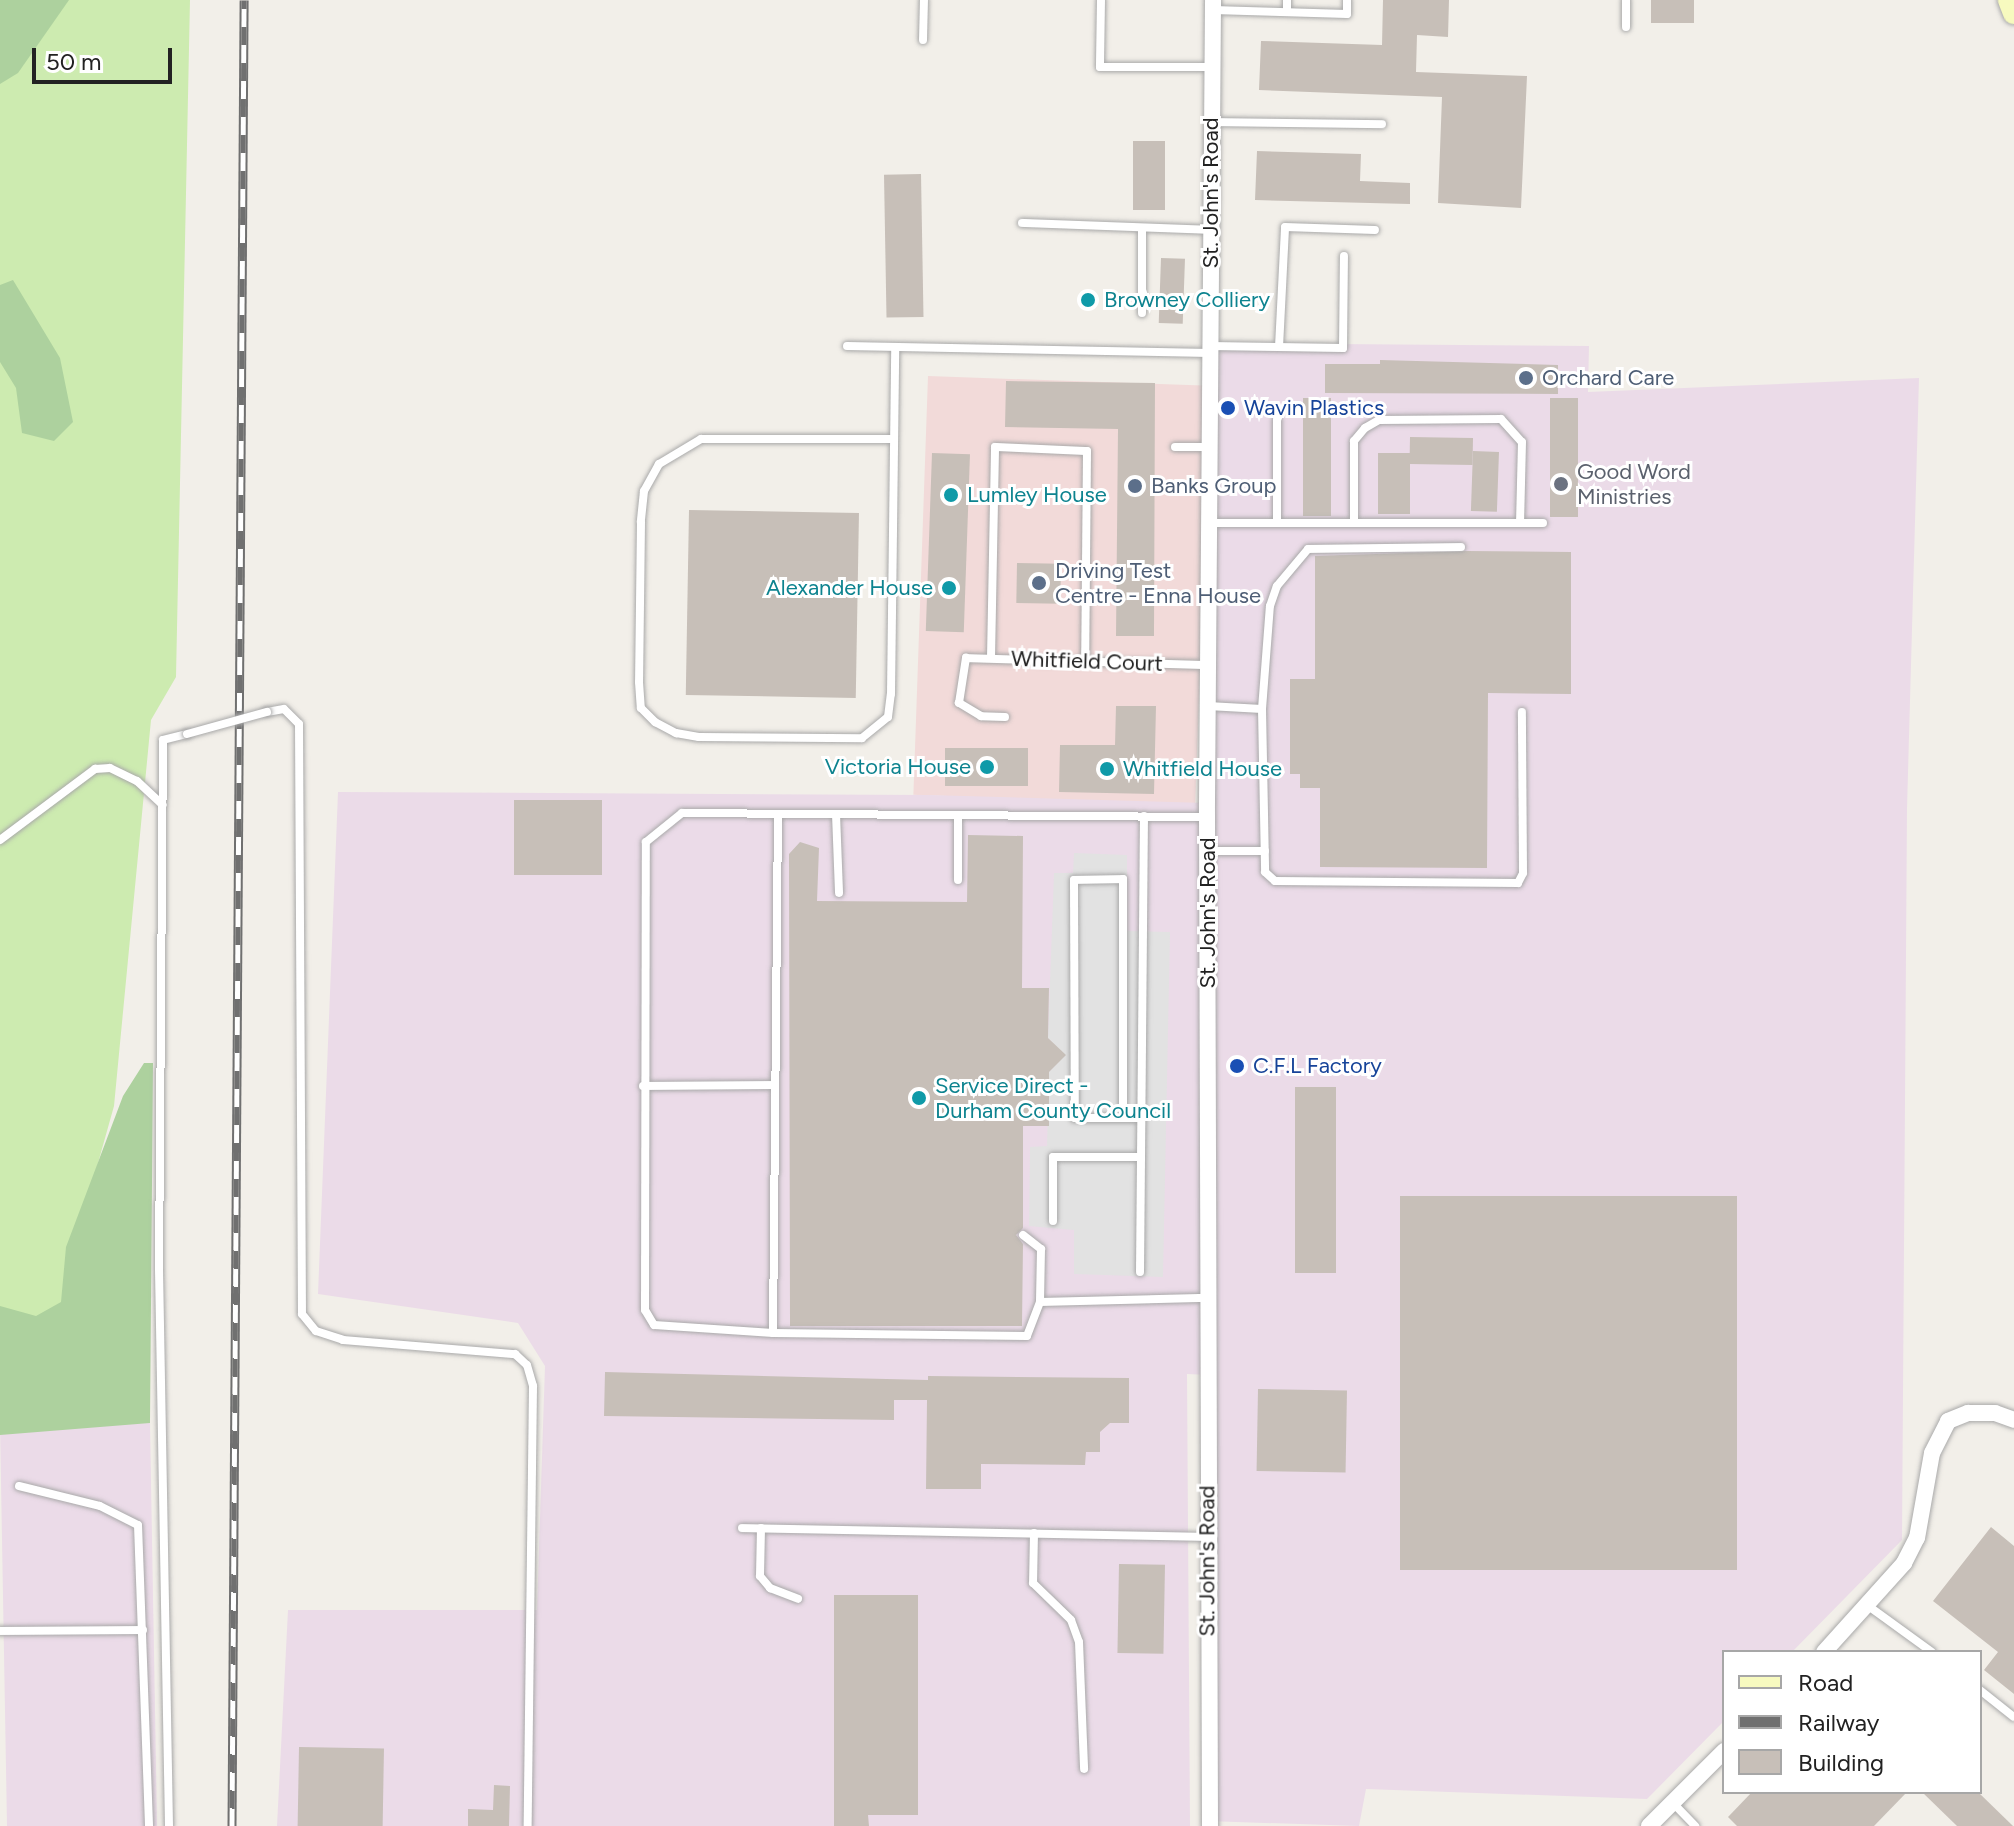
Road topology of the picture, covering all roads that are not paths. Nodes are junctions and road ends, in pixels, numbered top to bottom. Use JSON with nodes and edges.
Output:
{"nodes":[{"id":1,"x":924,"y":0,"type":"edge"},
{"id":2,"x":1101,"y":0,"type":"edge"},
{"id":3,"x":1287,"y":0,"type":"edge"},
{"id":4,"x":1347,"y":0,"type":"edge"},
{"id":5,"x":1626,"y":0,"type":"edge"},
{"id":6,"x":2009,"y":0,"type":"edge"},
{"id":7,"x":1213,"y":5,"type":"edge"},
{"id":8,"x":1287,"y":12,"type":"junction"},
{"id":9,"x":2014,"y":13,"type":"edge"},
{"id":10,"x":1626,"y":27,"type":"dead end"},
{"id":11,"x":923,"y":40,"type":"dead end"},
{"id":12,"x":1211,"y":67,"type":"junction"},
{"id":13,"x":1212,"y":122,"type":"junction"},
{"id":14,"x":1382,"y":124,"type":"dead end"},
{"id":15,"x":1022,"y":223,"type":"dead end"},
{"id":16,"x":1142,"y":228,"type":"junction"},
{"id":17,"x":1210,"y":230,"type":"junction"},
{"id":18,"x":1375,"y":230,"type":"dead end"},
{"id":19,"x":1344,"y":256,"type":"dead end"},
{"id":20,"x":1142,"y":313,"type":"dead end"},
{"id":21,"x":847,"y":346,"type":"dead end"},
{"id":22,"x":1279,"y":347,"type":"junction"},
{"id":23,"x":895,"y":348,"type":"junction"},
{"id":24,"x":1210,"y":350,"type":"junction"},
{"id":25,"x":1277,"y":419,"type":"dead end"},
{"id":26,"x":893,"y":439,"type":"junction"},
{"id":27,"x":1175,"y":447,"type":"dead end"},
{"id":28,"x":1211,"y":447,"type":"junction"},
{"id":29,"x":1211,"y":523,"type":"junction"},
{"id":30,"x":1277,"y":523,"type":"junction"},
{"id":31,"x":1354,"y":523,"type":"junction"},
{"id":32,"x":1520,"y":523,"type":"junction"},
{"id":33,"x":1543,"y":523,"type":"dead end"},
{"id":34,"x":1461,"y":547,"type":"dead end"},
{"id":35,"x":991,"y":658,"type":"junction"},
{"id":36,"x":1085,"y":661,"type":"junction"},
{"id":37,"x":1209,"y":665,"type":"junction"},
{"id":38,"x":1208,"y":706,"type":"junction"},
{"id":39,"x":1262,"y":709,"type":"junction"},
{"id":40,"x":1522,"y":712,"type":"dead end"},
{"id":41,"x":1005,"y":717,"type":"dead end"},
{"id":42,"x":163,"y":805,"type":"junction"},
{"id":43,"x":778,"y":814,"type":"junction"},
{"id":44,"x":836,"y":814,"type":"junction"},
{"id":45,"x":958,"y":815,"type":"junction"},
{"id":46,"x":1144,"y":816,"type":"junction"},
{"id":47,"x":1207,"y":817,"type":"junction"},
{"id":48,"x":0,"y":840,"type":"edge"},
{"id":49,"x":1208,"y":851,"type":"junction"},
{"id":50,"x":1265,"y":851,"type":"junction"},
{"id":51,"x":958,"y":880,"type":"dead end"},
{"id":52,"x":839,"y":893,"type":"dead end"},
{"id":53,"x":773,"y":1085,"type":"junction"},
{"id":54,"x":643,"y":1086,"type":"junction"},
{"id":55,"x":1123,"y":1118,"type":"dead end"},
{"id":56,"x":1142,"y":1118,"type":"junction"},
{"id":57,"x":1141,"y":1157,"type":"junction"},
{"id":58,"x":1053,"y":1221,"type":"dead end"},
{"id":59,"x":1023,"y":1235,"type":"dead end"},
{"id":60,"x":1140,"y":1272,"type":"dead end"},
{"id":61,"x":1210,"y":1298,"type":"junction"},
{"id":62,"x":1040,"y":1302,"type":"junction"},
{"id":63,"x":773,"y":1333,"type":"junction"},
{"id":64,"x":2014,"y":1420,"type":"edge"},
{"id":65,"x":19,"y":1486,"type":"dead end"},
{"id":66,"x":742,"y":1528,"type":"dead end"},
{"id":67,"x":761,"y":1528,"type":"junction"},
{"id":68,"x":1034,"y":1533,"type":"junction"},
{"id":69,"x":1207,"y":1537,"type":"junction"},
{"id":70,"x":798,"y":1599,"type":"dead end"},
{"id":71,"x":1867,"y":1605,"type":"junction"},
{"id":72,"x":143,"y":1630,"type":"junction"},
{"id":73,"x":0,"y":1631,"type":"edge"},
{"id":74,"x":1826,"y":1650,"type":"edge"},
{"id":75,"x":1929,"y":1650,"type":"edge"},
{"id":76,"x":1982,"y":1692,"type":"edge"},
{"id":77,"x":2014,"y":1717,"type":"edge"},
{"id":78,"x":1722,"y":1753,"type":"edge"},
{"id":79,"x":1084,"y":1769,"type":"dead end"},
{"id":80,"x":1672,"y":1803,"type":"junction"},
{"id":81,"x":149,"y":1826,"type":"edge"},
{"id":82,"x":169,"y":1826,"type":"edge"},
{"id":83,"x":528,"y":1826,"type":"edge"},
{"id":84,"x":1210,"y":1826,"type":"edge"},
{"id":85,"x":1649,"y":1826,"type":"edge"},
{"id":86,"x":1695,"y":1826,"type":"edge"}],
"edges":[{"from":1,"to":11,"type":"lane"},
{"from":2,"to":12,"type":"lane"},
{"from":3,"to":8,"type":"lane"},
{"from":4,"to":8,"type":"lane"},
{"from":5,"to":10,"type":"lane"},
{"from":6,"to":9,"type":"main road"},
{"from":7,"to":8,"type":"lane"},
{"from":7,"to":12,"type":"street","name":"St. John's Road"},
{"from":12,"to":13,"type":"street","name":"St. John's Road"},
{"from":13,"to":14,"type":"lane"},
{"from":13,"to":17,"type":"street","name":"St. John's Road"},
{"from":15,"to":16,"type":"lane"},
{"from":16,"to":17,"type":"lane"},
{"from":16,"to":20,"type":"lane"},
{"from":17,"to":24,"type":"street","name":"St. John's Road"},
{"from":18,"to":22,"type":"lane"},
{"from":19,"to":22,"type":"lane"},
{"from":21,"to":23,"type":"lane"},
{"from":22,"to":24,"type":"lane"},
{"from":23,"to":24,"type":"lane"},
{"from":23,"to":26,"type":"lane"},
{"from":24,"to":28,"type":"street","name":"St. John's Road"},
{"from":25,"to":30,"type":"lane"},
{"from":26,"to":26,"type":"lane"},
{"from":27,"to":28,"type":"lane"},
{"from":28,"to":29,"type":"street","name":"St. John's Road"},
{"from":29,"to":30,"type":"lane"},
{"from":29,"to":37,"type":"street","name":"St. John's Road"},
{"from":30,"to":31,"type":"lane"},
{"from":31,"to":32,"type":"lane"},
{"from":31,"to":32,"type":"lane"},
{"from":32,"to":33,"type":"lane"},
{"from":34,"to":39,"type":"lane"},
{"from":35,"to":36,"type":"lane","name":"Whitfield Court"},
{"from":35,"to":36,"type":"lane"},
{"from":35,"to":41,"type":"lane","name":"Whitfield Court"},
{"from":36,"to":37,"type":"lane","name":"Whitfield Court"},
{"from":37,"to":38,"type":"street","name":"St. John's Road"},
{"from":38,"to":39,"type":"lane"},
{"from":38,"to":47,"type":"street","name":"St. John's Road"},
{"from":39,"to":50,"type":"lane"},
{"from":40,"to":50,"type":"lane"},
{"from":42,"to":48,"type":"lane"},
{"from":42,"to":82,"type":"lane"},
{"from":42,"to":83,"type":"lane","bridge":true},
{"from":43,"to":44,"type":"lane"},
{"from":43,"to":53,"type":"lane"},
{"from":43,"to":54,"type":"lane"},
{"from":44,"to":45,"type":"lane"},
{"from":44,"to":52,"type":"lane"},
{"from":45,"to":46,"type":"lane"},
{"from":45,"to":51,"type":"lane"},
{"from":46,"to":47,"type":"lane"},
{"from":46,"to":56,"type":"lane"},
{"from":47,"to":49,"type":"street","name":"St. John's Road"},
{"from":49,"to":50,"type":"lane"},
{"from":49,"to":61,"type":"street","name":"St. John's Road"},
{"from":53,"to":54,"type":"lane"},
{"from":53,"to":63,"type":"lane"},
{"from":54,"to":63,"type":"lane"},
{"from":55,"to":56,"type":"lane"},
{"from":56,"to":57,"type":"lane"},
{"from":57,"to":58,"type":"lane"},
{"from":57,"to":60,"type":"lane"},
{"from":59,"to":62,"type":"lane"},
{"from":61,"to":62,"type":"lane"},
{"from":61,"to":69,"type":"street","name":"St. John's Road"},
{"from":62,"to":63,"type":"lane"},
{"from":64,"to":71,"type":"street"},
{"from":65,"to":72,"type":"lane"},
{"from":66,"to":67,"type":"lane"},
{"from":67,"to":68,"type":"lane"},
{"from":67,"to":70,"type":"lane"},
{"from":68,"to":69,"type":"lane"},
{"from":68,"to":79,"type":"lane"},
{"from":69,"to":84,"type":"street","name":"St. John's Road"},
{"from":71,"to":74,"type":"street"},
{"from":71,"to":75,"type":"lane"},
{"from":72,"to":73,"type":"lane"},
{"from":72,"to":81,"type":"lane"},
{"from":76,"to":77,"type":"lane"},
{"from":78,"to":80,"type":"street"},
{"from":80,"to":85,"type":"street"},
{"from":80,"to":86,"type":"lane"}]}
